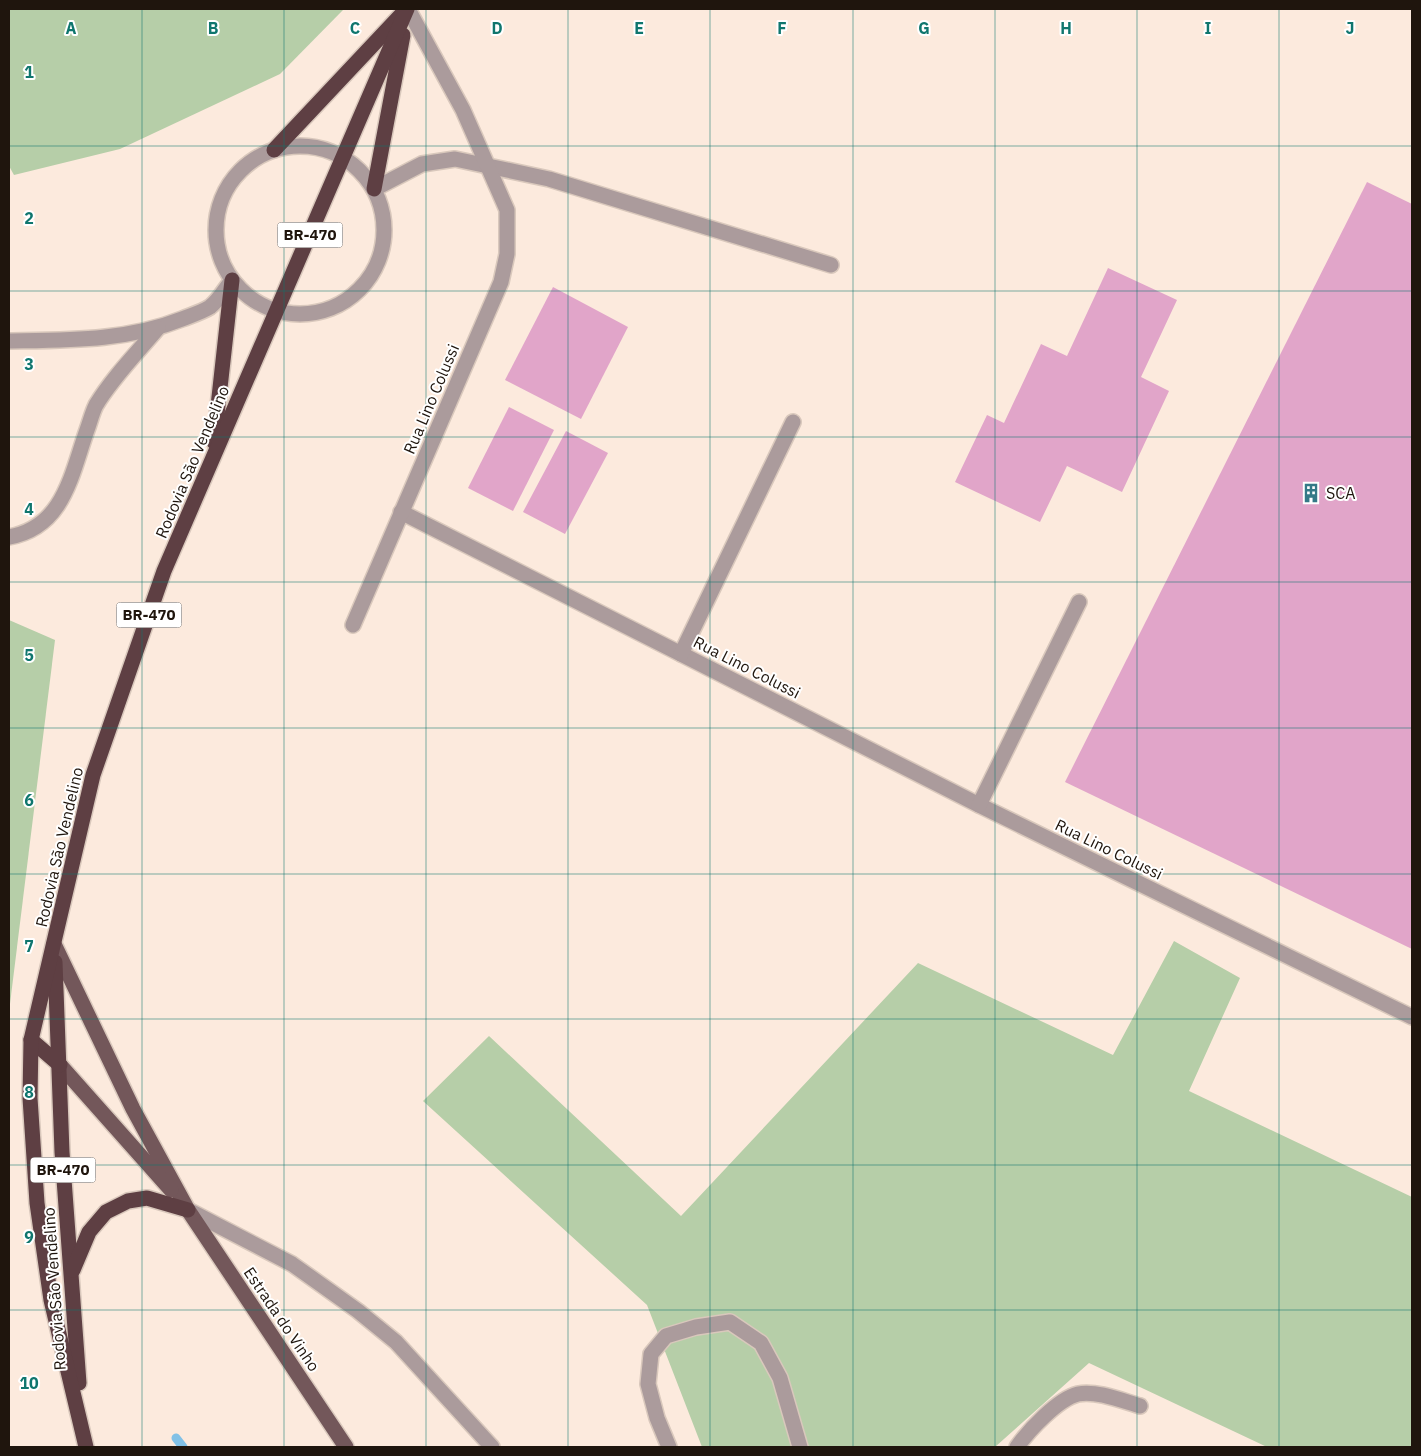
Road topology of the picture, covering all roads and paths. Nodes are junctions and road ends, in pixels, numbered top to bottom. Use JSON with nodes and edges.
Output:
{"nodes":[{"id":1,"x":408,"y":9,"type":"edge"},
{"id":2,"x":274,"y":150,"type":"junction"},
{"id":3,"x":344,"y":158,"type":"junction"},
{"id":4,"x":488,"y":165,"type":"junction"},
{"id":5,"x":374,"y":189,"type":"junction"},
{"id":6,"x":831,"y":266,"type":"dead end"},
{"id":7,"x":232,"y":280,"type":"junction"},
{"id":8,"x":275,"y":311,"type":"junction"},
{"id":9,"x":158,"y":328,"type":"junction"},
{"id":10,"x":9,"y":341,"type":"edge"},
{"id":11,"x":793,"y":422,"type":"dead end"},
{"id":12,"x":212,"y":458,"type":"junction"},
{"id":13,"x":401,"y":512,"type":"junction"},
{"id":14,"x":9,"y":537,"type":"edge"},
{"id":15,"x":1079,"y":602,"type":"dead end"},
{"id":16,"x":353,"y":626,"type":"dead end"},
{"id":17,"x":681,"y":654,"type":"junction"},
{"id":18,"x":979,"y":805,"type":"junction"},
{"id":19,"x":54,"y":944,"type":"junction"},
{"id":20,"x":1412,"y":1017,"type":"edge"},
{"id":21,"x":31,"y":1040,"type":"junction"},
{"id":22,"x":60,"y":1065,"type":"junction"},
{"id":23,"x":188,"y":1210,"type":"junction"},
{"id":24,"x":72,"y":1274,"type":"junction"},
{"id":25,"x":1140,"y":1406,"type":"dead end"},
{"id":26,"x":81,"y":1422,"type":"junction"},
{"id":27,"x":86,"y":1447,"type":"edge"},
{"id":28,"x":346,"y":1447,"type":"edge"},
{"id":29,"x":492,"y":1447,"type":"edge"},
{"id":30,"x":670,"y":1447,"type":"edge"},
{"id":31,"x":800,"y":1447,"type":"edge"},
{"id":32,"x":1017,"y":1447,"type":"edge"}],
"edges":[{"from":1,"to":2,"type":"highway"},
{"from":1,"to":3,"type":"highway","name":"Rodovia São Vendelino","number":"BR-470"},
{"from":1,"to":4,"type":"street","name":"Rua Lino Colussi"},
{"from":1,"to":5,"type":"highway"},
{"from":2,"to":3,"type":"street"},
{"from":2,"to":7,"type":"street"},
{"from":3,"to":5,"type":"street"},
{"from":3,"to":8,"type":"highway","name":"Rodovia São Vendelino","number":"BR-470"},
{"from":4,"to":5,"type":"street"},
{"from":4,"to":6,"type":"street"},
{"from":4,"to":13,"type":"street","name":"Rua Lino Colussi"},
{"from":5,"to":8,"type":"street"},
{"from":7,"to":8,"type":"street"},
{"from":7,"to":9,"type":"street"},
{"from":7,"to":12,"type":"highway"},
{"from":8,"to":12,"type":"highway","name":"Rodovia São Vendelino","number":"BR-470"},
{"from":9,"to":10,"type":"street"},
{"from":9,"to":14,"type":"street"},
{"from":11,"to":17,"type":"street"},
{"from":12,"to":19,"type":"highway","name":"Rodovia São Vendelino","number":"BR-470"},
{"from":13,"to":16,"type":"street"},
{"from":13,"to":17,"type":"street","name":"Rua Lino Colussi"},
{"from":15,"to":18,"type":"street"},
{"from":17,"to":18,"type":"street","name":"Rua Lino Colussi"},
{"from":18,"to":20,"type":"street","name":"Rua Lino Colussi"},
{"from":19,"to":21,"type":"highway","name":"Rodovia São Vendelino","number":"BR-470"},
{"from":19,"to":22,"type":"highway","name":"Rodovia São Vendelino","number":"BR-470"},
{"from":19,"to":23,"type":"main road"},
{"from":21,"to":22,"type":"highway"},
{"from":21,"to":26,"type":"highway","name":"Rodovia São Vendelino","number":"BR-470"},
{"from":22,"to":23,"type":"main road"},
{"from":22,"to":24,"type":"highway","name":"Rodovia São Vendelino","number":"BR-470"},
{"from":23,"to":24,"type":"highway"},
{"from":23,"to":28,"type":"main road","name":"Estrada do Vinho"},
{"from":23,"to":29,"type":"street"},
{"from":24,"to":26,"type":"highway","name":"Rodovia São Vendelino","number":"BR-470"},
{"from":25,"to":32,"type":"street"},
{"from":26,"to":27,"type":"highway","name":"Rodovia São Vendelino","number":"BR-470"},
{"from":30,"to":31,"type":"street"}]}
